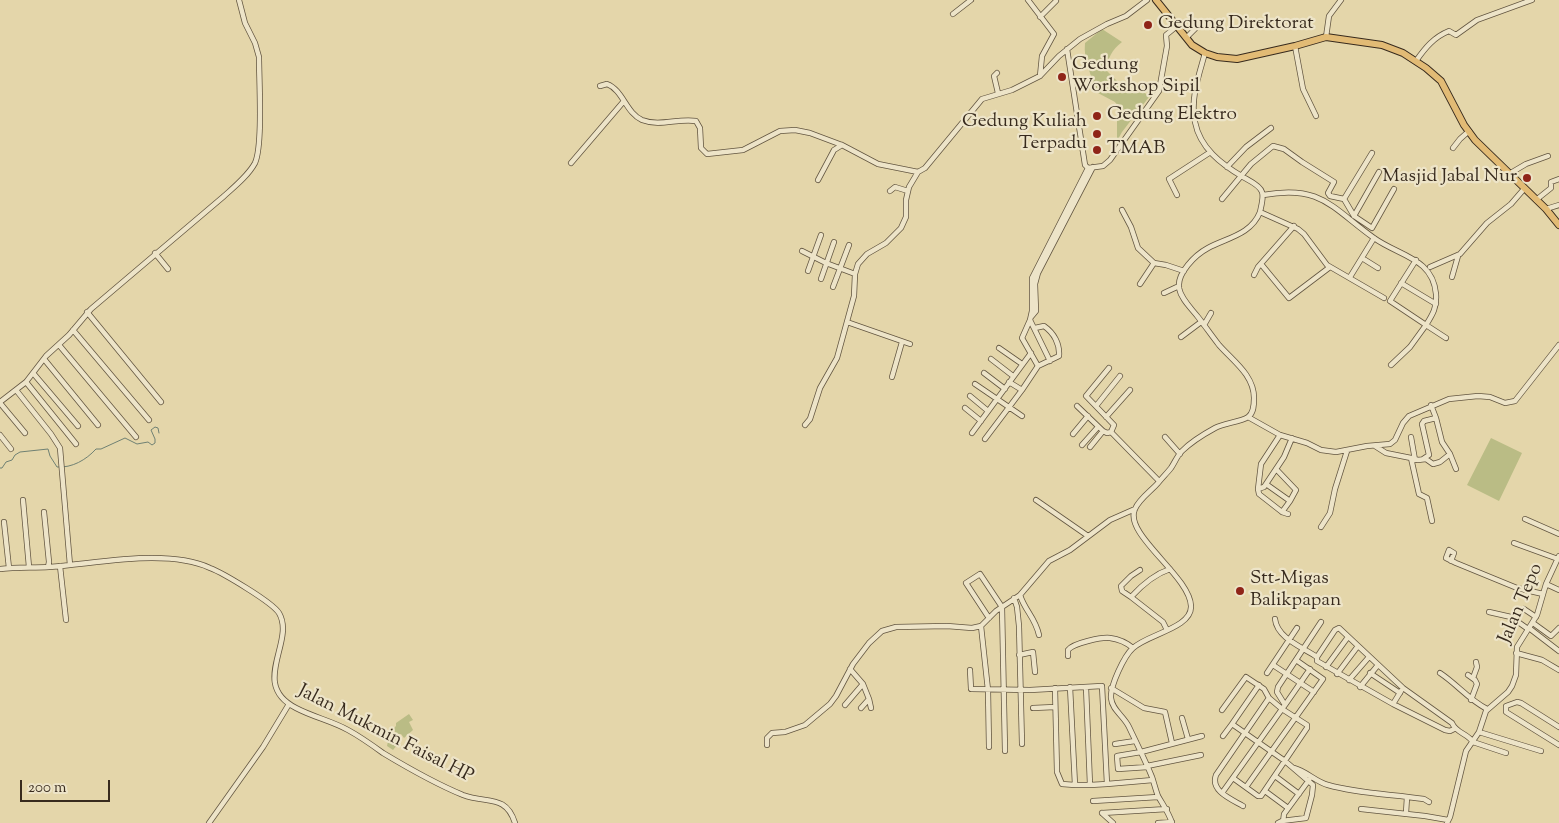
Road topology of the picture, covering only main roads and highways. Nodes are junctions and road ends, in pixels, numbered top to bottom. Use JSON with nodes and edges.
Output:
{"nodes":[{"id":1,"x":1156,"y":0,"type":"edge"},
{"id":2,"x":1559,"y":225,"type":"edge"}],
"edges":[{"from":1,"to":2,"type":"highway"}]}
